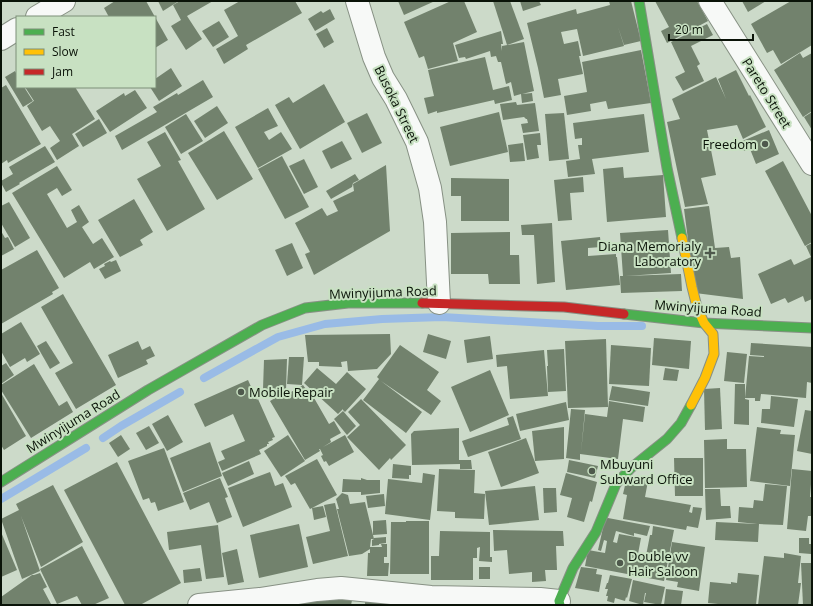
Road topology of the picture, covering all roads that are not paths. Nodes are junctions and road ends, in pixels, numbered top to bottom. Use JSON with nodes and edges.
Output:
{"nodes":[{"id":1,"x":64,"y":1,"type":"edge"},
{"id":2,"x":357,"y":1,"type":"edge"},
{"id":3,"x":639,"y":1,"type":"edge"},
{"id":4,"x":710,"y":1,"type":"edge"},
{"id":5,"x":39,"y":16,"type":"edge"},
{"id":6,"x":16,"y":30,"type":"edge"},
{"id":7,"x":1,"y":39,"type":"edge"},
{"id":8,"x":812,"y":164,"type":"edge"},
{"id":9,"x":439,"y":303,"type":"junction"},
{"id":10,"x":704,"y":323,"type":"junction"},
{"id":11,"x":812,"y":328,"type":"edge"},
{"id":12,"x":1,"y":482,"type":"edge"},
{"id":13,"x":560,"y":603,"type":"edge"},
{"id":14,"x":199,"y":605,"type":"edge"}],
"edges":[{"from":1,"to":5,"type":"street"},
{"from":2,"to":9,"type":"street","name":"Busoka Street"},
{"from":3,"to":10,"type":"street"},
{"from":4,"to":8,"type":"street","name":"Pareto Street"},
{"from":6,"to":7,"type":"street"},
{"from":9,"to":10,"type":"street","name":"Mwinyijuma Road"},
{"from":9,"to":12,"type":"street","name":"Mwinyijuma Road"},
{"from":10,"to":11,"type":"street","name":"Mwinyijuma Road"},
{"from":10,"to":13,"type":"street"},
{"from":13,"to":14,"type":"street"}]}
